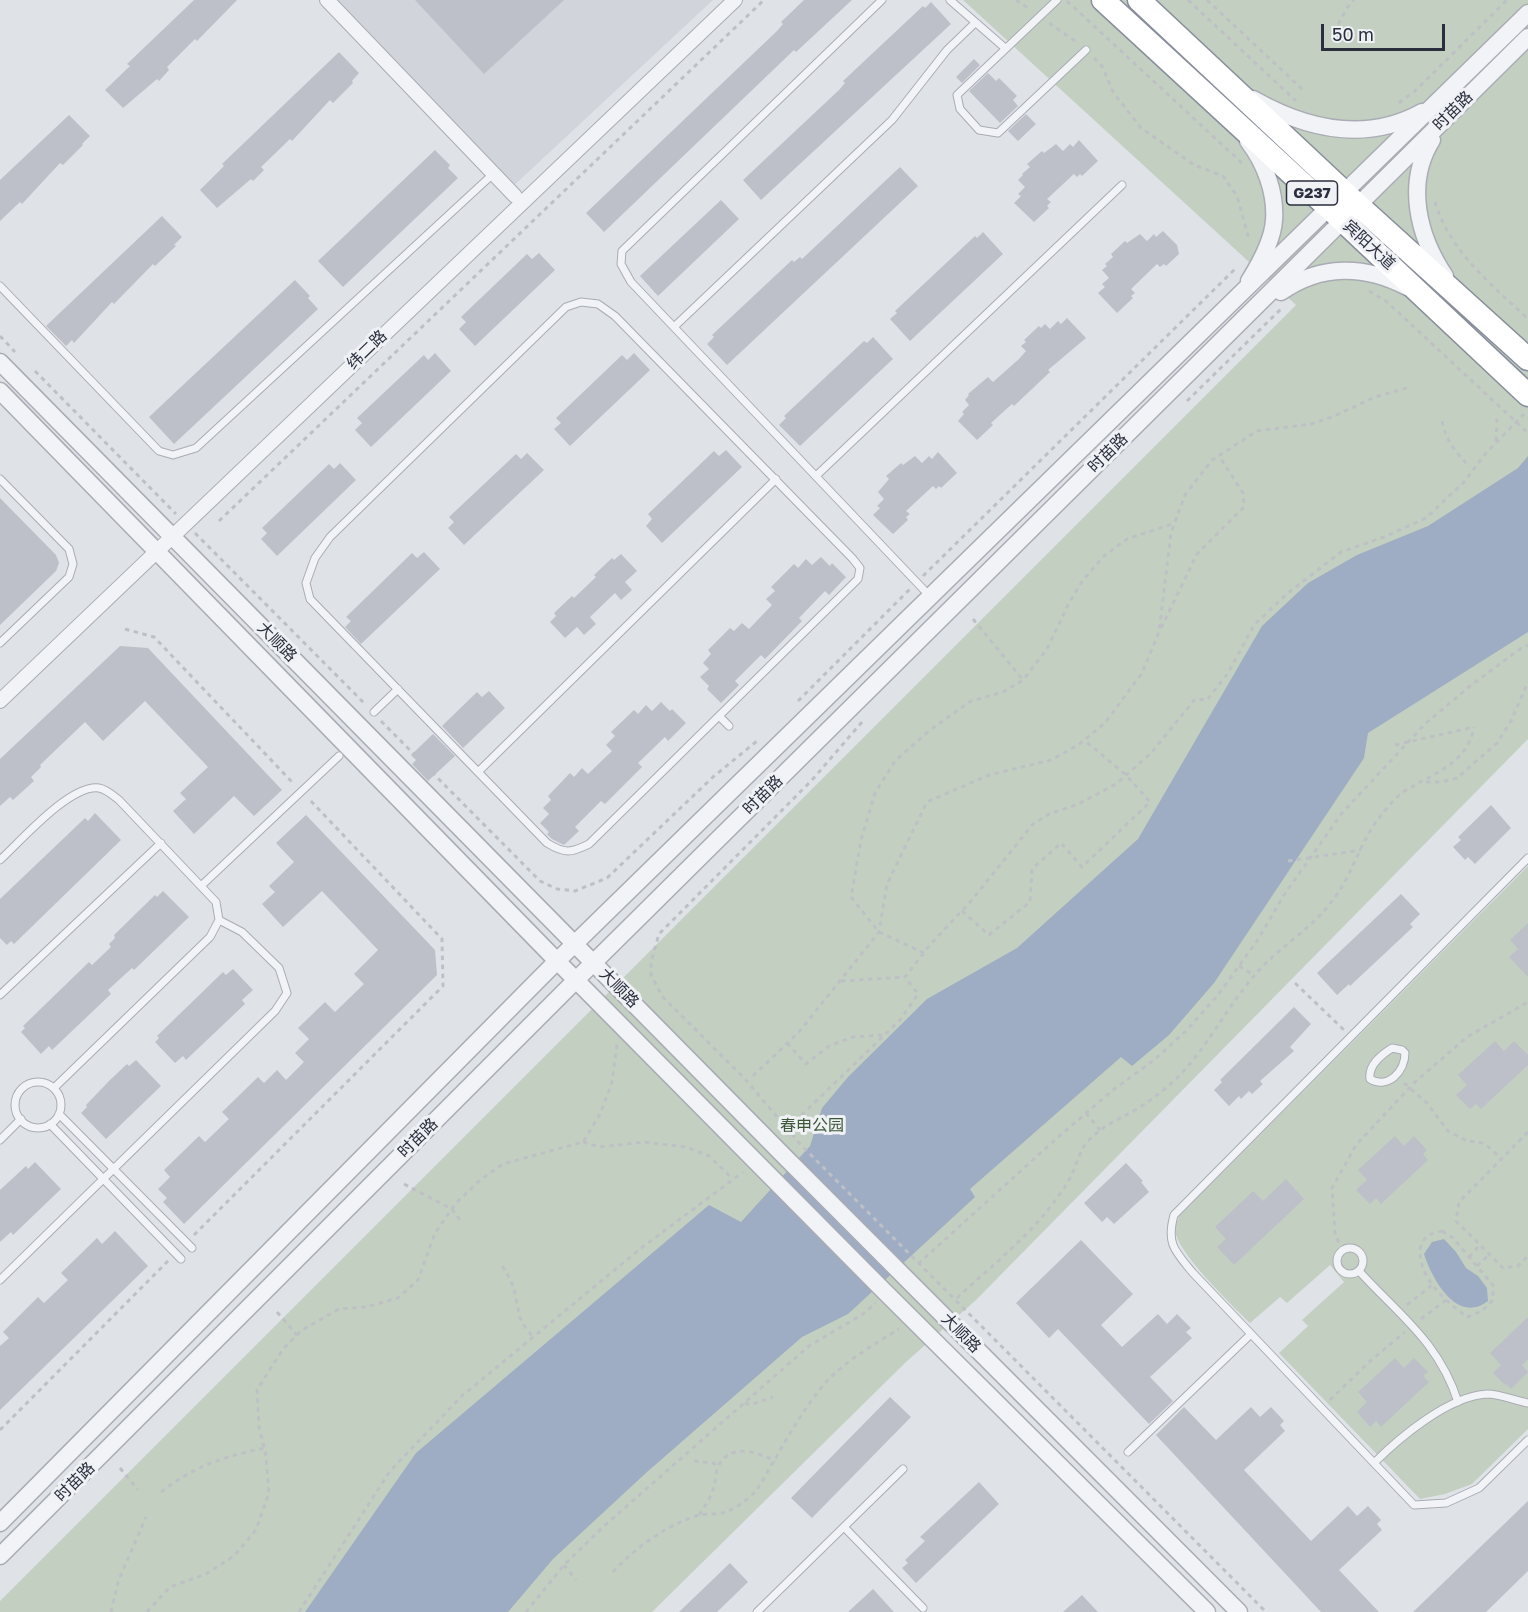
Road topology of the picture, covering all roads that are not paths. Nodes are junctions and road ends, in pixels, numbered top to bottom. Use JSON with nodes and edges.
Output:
{"nodes":[{"id":1,"x":327,"y":0,"type":"edge"},
{"id":2,"x":735,"y":0,"type":"edge"},
{"id":3,"x":882,"y":0,"type":"edge"},
{"id":4,"x":950,"y":0,"type":"edge"},
{"id":5,"x":1057,"y":0,"type":"edge"},
{"id":6,"x":1102,"y":0,"type":"edge"},
{"id":7,"x":1139,"y":0,"type":"edge"},
{"id":8,"x":1528,"y":13,"type":"edge"},
{"id":9,"x":975,"y":23,"type":"junction"},
{"id":10,"x":1528,"y":37,"type":"edge"},
{"id":11,"x":1005,"y":48,"type":"junction"},
{"id":12,"x":1086,"y":50,"type":"road end"},
{"id":13,"x":1234,"y":88,"type":"junction"},
{"id":14,"x":1436,"y":104,"type":"junction"},
{"id":15,"x":1227,"y":114,"type":"junction"},
{"id":16,"x":1444,"y":121,"type":"junction"},
{"id":17,"x":494,"y":174,"type":"junction"},
{"id":18,"x":1122,"y":185,"type":"dead end"},
{"id":19,"x":515,"y":196,"type":"dead end"},
{"id":20,"x":1344,"y":207,"type":"junction"},
{"id":21,"x":0,"y":286,"type":"edge"},
{"id":22,"x":1457,"y":294,"type":"junction"},
{"id":23,"x":1236,"y":301,"type":"junction"},
{"id":24,"x":1436,"y":309,"type":"junction"},
{"id":25,"x":1249,"y":314,"type":"junction"},
{"id":26,"x":674,"y":327,"type":"junction"},
{"id":27,"x":1528,"y":359,"type":"edge"},
{"id":28,"x":0,"y":362,"type":"edge"},
{"id":29,"x":0,"y":391,"type":"edge"},
{"id":30,"x":1524,"y":391,"type":"edge"},
{"id":31,"x":816,"y":476,"type":"junction"},
{"id":32,"x":0,"y":479,"type":"edge"},
{"id":33,"x":776,"y":479,"type":"junction"},
{"id":34,"x":172,"y":536,"type":"junction"},
{"id":35,"x":156,"y":551,"type":"junction"},
{"id":36,"x":924,"y":590,"type":"dead end"},
{"id":37,"x":0,"y":643,"type":"edge"},
{"id":38,"x":398,"y":689,"type":"junction"},
{"id":39,"x":0,"y":701,"type":"edge"},
{"id":40,"x":374,"y":712,"type":"dead end"},
{"id":41,"x":719,"y":716,"type":"junction"},
{"id":42,"x":729,"y":726,"type":"dead end"},
{"id":43,"x":339,"y":756,"type":"dead end"},
{"id":44,"x":478,"y":772,"type":"junction"},
{"id":45,"x":161,"y":843,"type":"junction"},
{"id":46,"x":1528,"y":858,"type":"edge"},
{"id":47,"x":0,"y":860,"type":"edge"},
{"id":48,"x":201,"y":886,"type":"junction"},
{"id":49,"x":219,"y":920,"type":"junction"},
{"id":50,"x":557,"y":962,"type":"junction"},
{"id":51,"x":594,"y":963,"type":"junction"},
{"id":52,"x":576,"y":980,"type":"junction"},
{"id":53,"x":0,"y":995,"type":"edge"},
{"id":54,"x":1395,"y":1076,"type":"joint"},
{"id":55,"x":54,"y":1088,"type":"junction"},
{"id":56,"x":59,"y":1114,"type":"junction"},
{"id":57,"x":21,"y":1119,"type":"junction"},
{"id":58,"x":50,"y":1124,"type":"junction"},
{"id":59,"x":0,"y":1140,"type":"edge"},
{"id":60,"x":192,"y":1248,"type":"dead end"},
{"id":61,"x":181,"y":1258,"type":"dead end"},
{"id":62,"x":1359,"y":1271,"type":"junction"},
{"id":63,"x":0,"y":1280,"type":"edge"},
{"id":64,"x":1251,"y":1334,"type":"junction"},
{"id":65,"x":1458,"y":1402,"type":"junction"},
{"id":66,"x":1528,"y":1403,"type":"edge"},
{"id":67,"x":1528,"y":1440,"type":"edge"},
{"id":68,"x":1128,"y":1452,"type":"dead end"},
{"id":69,"x":1374,"y":1463,"type":"junction"},
{"id":70,"x":903,"y":1469,"type":"dead end"},
{"id":71,"x":0,"y":1522,"type":"edge"},
{"id":72,"x":844,"y":1527,"type":"junction"},
{"id":73,"x":0,"y":1556,"type":"edge"},
{"id":74,"x":923,"y":1608,"type":"dead end"},
{"id":75,"x":757,"y":1612,"type":"edge"},
{"id":76,"x":1207,"y":1612,"type":"edge"},
{"id":77,"x":1239,"y":1612,"type":"edge"}],
"edges":[{"from":1,"to":17,"type":"street"},
{"from":2,"to":34,"type":"street","name":"纬二路"},
{"from":3,"to":26,"type":"lane"},
{"from":4,"to":9,"type":"lane"},
{"from":5,"to":11,"type":"lane"},
{"from":6,"to":15,"type":"highway","name":"宾阳大道","number":"G237"},
{"from":7,"to":13,"type":"highway","name":"宾阳大道","number":"G237"},
{"from":8,"to":14,"type":"street","name":"时苗路"},
{"from":9,"to":11,"type":"lane"},
{"from":9,"to":26,"type":"lane"},
{"from":10,"to":16,"type":"street","name":"时苗路"},
{"from":11,"to":12,"type":"lane"},
{"from":13,"to":14,"type":"street"},
{"from":13,"to":20,"type":"highway","name":"宾阳大道","number":"G237"},
{"from":14,"to":20,"type":"street","name":"时苗路"},
{"from":15,"to":20,"type":"highway","name":"宾阳大道","number":"G237"},
{"from":15,"to":23,"type":"street"},
{"from":16,"to":20,"type":"street","name":"时苗路"},
{"from":16,"to":22,"type":"street"},
{"from":17,"to":19,"type":"street"},
{"from":17,"to":21,"type":"lane"},
{"from":18,"to":31,"type":"lane"},
{"from":20,"to":22,"type":"highway","name":"宾阳大道","number":"G237"},
{"from":20,"to":23,"type":"street","name":"时苗路"},
{"from":20,"to":24,"type":"highway","name":"宾阳大道","number":"G237"},
{"from":20,"to":25,"type":"street","name":"时苗路"},
{"from":22,"to":27,"type":"highway","name":"宾阳大道","number":"G237"},
{"from":23,"to":50,"type":"street","name":"时苗路"},
{"from":24,"to":25,"type":"street"},
{"from":24,"to":30,"type":"highway","name":"宾阳大道","number":"G237"},
{"from":25,"to":51,"type":"street","name":"时苗路"},
{"from":26,"to":31,"type":"lane"},
{"from":28,"to":34,"type":"street","name":"大顺路"},
{"from":29,"to":35,"type":"street","name":"大顺路"},
{"from":31,"to":36,"type":"lane"},
{"from":32,"to":37,"type":"lane"},
{"from":33,"to":38,"type":"lane"},
{"from":33,"to":41,"type":"lane"},
{"from":33,"to":44,"type":"lane"},
{"from":34,"to":35,"type":"street","name":"纬二路"},
{"from":34,"to":51,"type":"street","name":"大顺路"},
{"from":35,"to":39,"type":"street","name":"纬二路"},
{"from":35,"to":50,"type":"street","name":"大顺路"},
{"from":38,"to":40,"type":"lane"},
{"from":38,"to":44,"type":"lane"},
{"from":41,"to":42,"type":"lane"},
{"from":41,"to":44,"type":"lane"},
{"from":43,"to":48,"type":"lane"},
{"from":45,"to":47,"type":"lane"},
{"from":45,"to":48,"type":"lane"},
{"from":45,"to":53,"type":"lane"},
{"from":46,"to":64,"type":"lane"},
{"from":48,"to":49,"type":"lane"},
{"from":49,"to":55,"type":"lane"},
{"from":49,"to":63,"type":"lane"},
{"from":50,"to":52,"type":"street","name":"大顺路"},
{"from":50,"to":71,"type":"street","name":"时苗路"},
{"from":51,"to":52,"type":"street","name":"时苗路"},
{"from":51,"to":77,"type":"street","name":"大顺路"},
{"from":52,"to":73,"type":"street","name":"时苗路"},
{"from":52,"to":76,"type":"street","name":"大顺路"},
{"from":54,"to":54,"type":"lane"},
{"from":55,"to":56,"type":"lane"},
{"from":55,"to":57,"type":"lane"},
{"from":56,"to":58,"type":"lane"},
{"from":56,"to":60,"type":"lane"},
{"from":57,"to":58,"type":"lane"},
{"from":57,"to":59,"type":"lane"},
{"from":58,"to":61,"type":"lane"},
{"from":62,"to":62,"type":"lane"},
{"from":62,"to":65,"type":"lane"},
{"from":64,"to":68,"type":"lane"},
{"from":64,"to":69,"type":"lane"},
{"from":65,"to":66,"type":"lane"},
{"from":65,"to":69,"type":"lane"},
{"from":67,"to":69,"type":"lane"},
{"from":70,"to":72,"type":"lane"},
{"from":72,"to":74,"type":"lane"},
{"from":72,"to":75,"type":"lane"}]}
